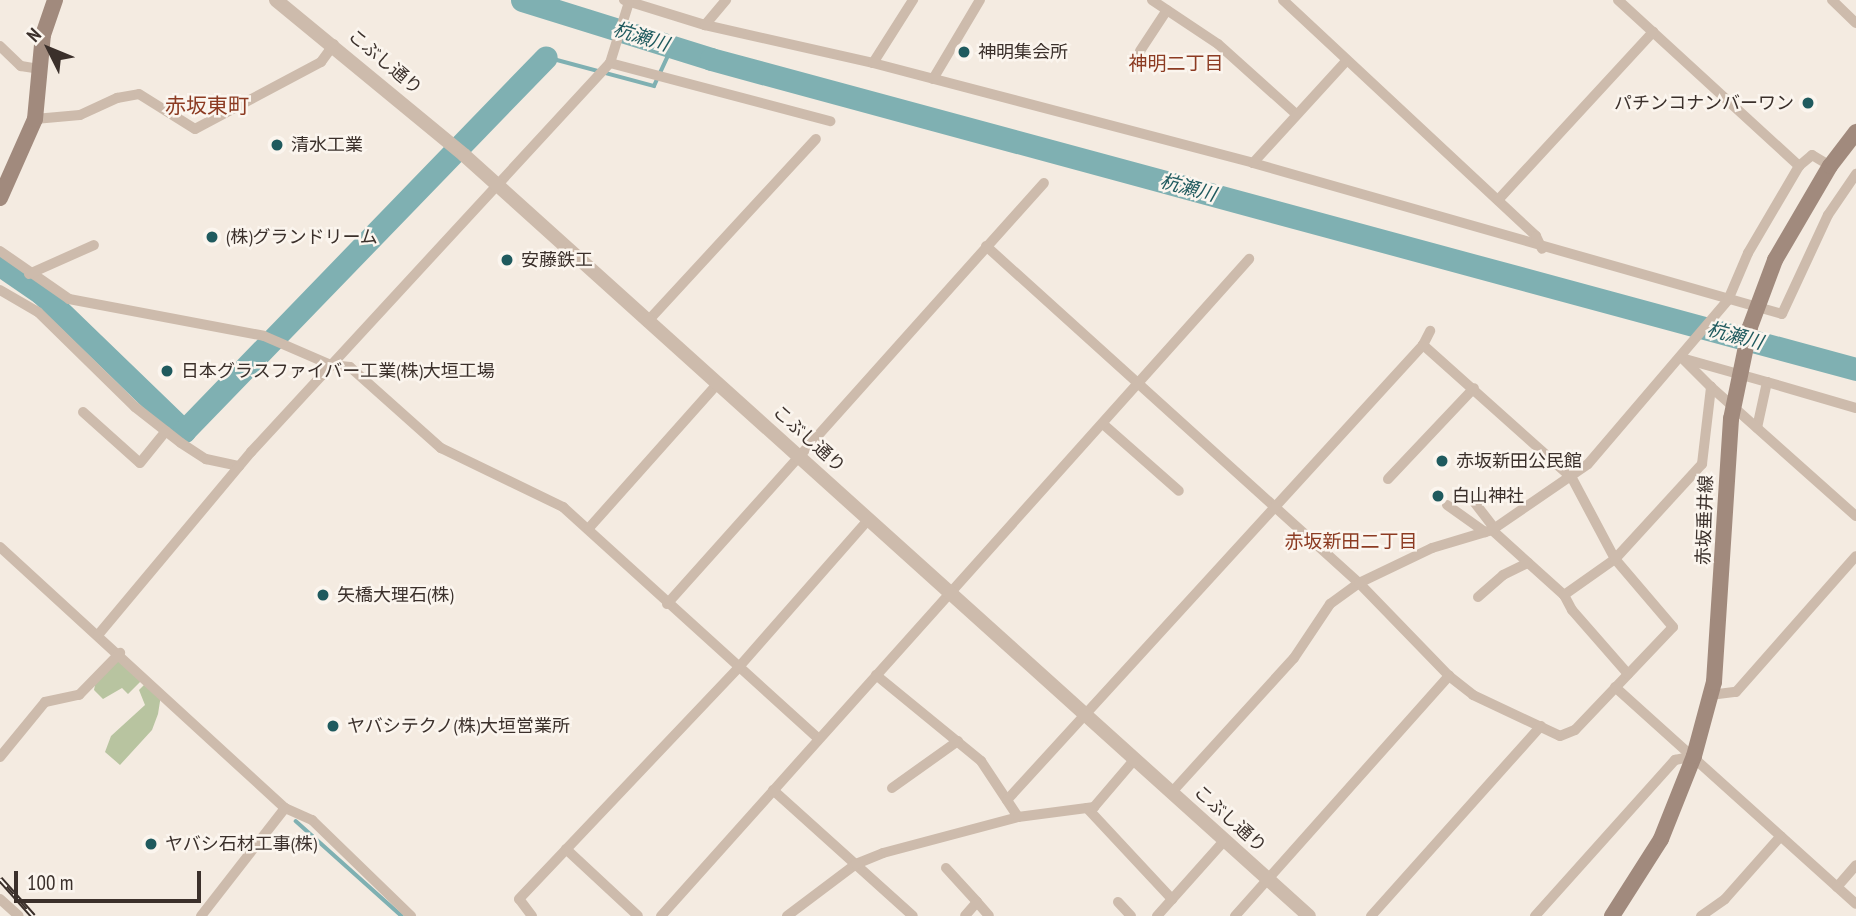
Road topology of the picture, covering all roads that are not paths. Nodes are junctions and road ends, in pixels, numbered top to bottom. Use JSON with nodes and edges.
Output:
{"nodes":[{"id":1,"x":55,"y":0,"type":"edge"},
{"id":2,"x":276,"y":0,"type":"edge"},
{"id":3,"x":672,"y":0,"type":"edge"},
{"id":4,"x":726,"y":0,"type":"edge"},
{"id":5,"x":913,"y":0,"type":"edge"},
{"id":6,"x":979,"y":0,"type":"edge"},
{"id":7,"x":1152,"y":0,"type":"edge"},
{"id":8,"x":1283,"y":0,"type":"edge"},
{"id":9,"x":1618,"y":0,"type":"edge"},
{"id":10,"x":1832,"y":0,"type":"edge"},
{"id":11,"x":627,"y":3,"type":"edge"},
{"id":12,"x":1167,"y":10,"type":"junction"},
{"id":13,"x":668,"y":14,"type":"junction"},
{"id":14,"x":1856,"y":23,"type":"edge"},
{"id":15,"x":705,"y":25,"type":"junction"},
{"id":16,"x":1653,"y":32,"type":"junction"},
{"id":17,"x":334,"y":44,"type":"junction"},
{"id":18,"x":0,"y":46,"type":"edge"},
{"id":19,"x":1140,"y":51,"type":"dead end"},
{"id":20,"x":1347,"y":60,"type":"junction"},
{"id":21,"x":873,"y":63,"type":"junction"},
{"id":22,"x":606,"y":66,"type":"junction"},
{"id":23,"x":39,"y":69,"type":"junction"},
{"id":24,"x":933,"y":79,"type":"junction"},
{"id":25,"x":1296,"y":114,"type":"junction"},
{"id":26,"x":35,"y":119,"type":"junction"},
{"id":27,"x":830,"y":121,"type":"dead end"},
{"id":28,"x":1856,"y":132,"type":"edge"},
{"id":29,"x":816,"y":139,"type":"dead end"},
{"id":30,"x":1253,"y":163,"type":"junction"},
{"id":31,"x":1800,"y":166,"type":"junction"},
{"id":32,"x":1830,"y":166,"type":"junction"},
{"id":33,"x":1856,"y":173,"type":"edge"},
{"id":34,"x":1044,"y":183,"type":"dead end"},
{"id":35,"x":498,"y":186,"type":"junction"},
{"id":36,"x":0,"y":198,"type":"edge"},
{"id":37,"x":1497,"y":200,"type":"junction"},
{"id":38,"x":94,"y":245,"type":"dead end"},
{"id":39,"x":986,"y":246,"type":"junction"},
{"id":40,"x":1542,"y":249,"type":"junction"},
{"id":41,"x":0,"y":251,"type":"edge"},
{"id":42,"x":1249,"y":259,"type":"dead end"},
{"id":43,"x":29,"y":274,"type":"junction"},
{"id":44,"x":0,"y":290,"type":"edge"},
{"id":45,"x":1726,"y":304,"type":"junction"},
{"id":46,"x":647,"y":322,"type":"junction"},
{"id":47,"x":1430,"y":331,"type":"dead end"},
{"id":48,"x":1423,"y":345,"type":"junction"},
{"id":49,"x":1685,"y":355,"type":"junction"},
{"id":50,"x":331,"y":365,"type":"junction"},
{"id":51,"x":1767,"y":382,"type":"junction"},
{"id":52,"x":718,"y":383,"type":"junction"},
{"id":53,"x":1137,"y":387,"type":"junction"},
{"id":54,"x":1711,"y":387,"type":"junction"},
{"id":55,"x":1474,"y":388,"type":"junction"},
{"id":56,"x":1856,"y":408,"type":"edge"},
{"id":57,"x":83,"y":412,"type":"dead end"},
{"id":58,"x":1103,"y":424,"type":"junction"},
{"id":59,"x":1757,"y":428,"type":"junction"},
{"id":60,"x":166,"y":431,"type":"junction"},
{"id":61,"x":798,"y":456,"type":"junction"},
{"id":62,"x":239,"y":466,"type":"junction"},
{"id":63,"x":1572,"y":478,"type":"junction"},
{"id":64,"x":1388,"y":479,"type":"dead end"},
{"id":65,"x":1179,"y":491,"type":"dead end"},
{"id":66,"x":1468,"y":494,"type":"dead end"},
{"id":67,"x":1447,"y":505,"type":"dead end"},
{"id":68,"x":1273,"y":506,"type":"junction"},
{"id":69,"x":1856,"y":516,"type":"edge"},
{"id":70,"x":869,"y":519,"type":"junction"},
{"id":71,"x":589,"y":528,"type":"junction"},
{"id":72,"x":1491,"y":530,"type":"junction"},
{"id":73,"x":0,"y":547,"type":"edge"},
{"id":74,"x":1856,"y":556,"type":"edge"},
{"id":75,"x":1615,"y":559,"type":"junction"},
{"id":76,"x":1528,"y":563,"type":"junction"},
{"id":77,"x":1359,"y":583,"type":"junction"},
{"id":78,"x":950,"y":592,"type":"junction"},
{"id":79,"x":1564,"y":595,"type":"junction"},
{"id":80,"x":1478,"y":597,"type":"dead end"},
{"id":81,"x":667,"y":604,"type":"junction"},
{"id":82,"x":98,"y":635,"type":"junction"},
{"id":83,"x":120,"y":653,"type":"junction"},
{"id":84,"x":738,"y":668,"type":"junction"},
{"id":85,"x":876,"y":674,"type":"junction"},
{"id":86,"x":1628,"y":674,"type":"junction"},
{"id":87,"x":1449,"y":676,"type":"junction"},
{"id":88,"x":1615,"y":687,"type":"junction"},
{"id":89,"x":1710,"y":695,"type":"junction"},
{"id":90,"x":1086,"y":714,"type":"junction"},
{"id":91,"x":1541,"y":726,"type":"junction"},
{"id":92,"x":819,"y":739,"type":"junction"},
{"id":93,"x":958,"y":741,"type":"junction"},
{"id":94,"x":1694,"y":756,"type":"junction"},
{"id":95,"x":0,"y":757,"type":"edge"},
{"id":96,"x":1135,"y":760,"type":"junction"},
{"id":97,"x":892,"y":788,"type":"dead end"},
{"id":98,"x":773,"y":790,"type":"junction"},
{"id":99,"x":1172,"y":792,"type":"junction"},
{"id":100,"x":1007,"y":800,"type":"junction"},
{"id":101,"x":285,"y":808,"type":"junction"},
{"id":102,"x":1087,"y":808,"type":"junction"},
{"id":103,"x":1018,"y":817,"type":"junction"},
{"id":104,"x":1781,"y":836,"type":"junction"},
{"id":105,"x":1224,"y":841,"type":"junction"},
{"id":106,"x":566,"y":849,"type":"junction"},
{"id":107,"x":856,"y":864,"type":"junction"},
{"id":108,"x":1856,"y":865,"type":"edge"},
{"id":109,"x":946,"y":868,"type":"dead end"},
{"id":110,"x":1268,"y":879,"type":"junction"},
{"id":111,"x":1837,"y":887,"type":"junction"},
{"id":112,"x":0,"y":899,"type":"edge"},
{"id":113,"x":1172,"y":899,"type":"junction"},
{"id":114,"x":977,"y":902,"type":"junction"},
{"id":115,"x":1118,"y":902,"type":"dead end"},
{"id":116,"x":1856,"y":904,"type":"edge"},
{"id":117,"x":19,"y":916,"type":"edge"},
{"id":118,"x":201,"y":916,"type":"edge"},
{"id":119,"x":411,"y":916,"type":"edge"},
{"id":120,"x":532,"y":916,"type":"edge"},
{"id":121,"x":638,"y":916,"type":"edge"},
{"id":122,"x":661,"y":916,"type":"edge"},
{"id":123,"x":787,"y":916,"type":"edge"},
{"id":124,"x":913,"y":916,"type":"edge"},
{"id":125,"x":965,"y":916,"type":"edge"},
{"id":126,"x":989,"y":916,"type":"edge"},
{"id":127,"x":1131,"y":916,"type":"edge"},
{"id":128,"x":1157,"y":916,"type":"edge"},
{"id":129,"x":1235,"y":916,"type":"edge"},
{"id":130,"x":1309,"y":916,"type":"edge"},
{"id":131,"x":1371,"y":916,"type":"edge"},
{"id":132,"x":1535,"y":916,"type":"edge"},
{"id":133,"x":1612,"y":916,"type":"edge"},
{"id":134,"x":1700,"y":916,"type":"edge"}],
"edges":[{"from":1,"to":23,"type":"main road"},
{"from":2,"to":17,"type":"street","name":"こぶし通り"},
{"from":3,"to":13,"type":"street"},
{"from":4,"to":15,"type":"street"},
{"from":5,"to":21,"type":"street"},
{"from":6,"to":24,"type":"street"},
{"from":7,"to":12,"type":"street"},
{"from":8,"to":20,"type":"street"},
{"from":9,"to":16,"type":"street"},
{"from":10,"to":14,"type":"street"},
{"from":11,"to":13,"type":"street"},
{"from":11,"to":22,"type":"street"},
{"from":12,"to":19,"type":"street"},
{"from":12,"to":25,"type":"street"},
{"from":13,"to":15,"type":"street"},
{"from":15,"to":21,"type":"street"},
{"from":16,"to":31,"type":"street"},
{"from":16,"to":37,"type":"street"},
{"from":17,"to":26,"type":"street"},
{"from":17,"to":35,"type":"street","name":"こぶし通り"},
{"from":18,"to":23,"type":"street"},
{"from":20,"to":25,"type":"street"},
{"from":20,"to":37,"type":"street"},
{"from":21,"to":24,"type":"street"},
{"from":22,"to":27,"type":"street"},
{"from":22,"to":35,"type":"street"},
{"from":23,"to":26,"type":"main road"},
{"from":24,"to":30,"type":"street"},
{"from":25,"to":30,"type":"street"},
{"from":26,"to":36,"type":"main road"},
{"from":28,"to":32,"type":"main road","name":"赤坂垂井線"},
{"from":29,"to":46,"type":"street"},
{"from":30,"to":40,"type":"street"},
{"from":31,"to":32,"type":"street"},
{"from":31,"to":45,"type":"street"},
{"from":32,"to":89,"type":"main road","name":"赤坂垂井線","bridge":true},
{"from":33,"to":45,"type":"street"},
{"from":34,"to":39,"type":"street"},
{"from":35,"to":46,"type":"street","name":"こぶし通り"},
{"from":35,"to":50,"type":"street"},
{"from":37,"to":40,"type":"street"},
{"from":38,"to":43,"type":"street"},
{"from":39,"to":53,"type":"street"},
{"from":39,"to":61,"type":"street"},
{"from":40,"to":45,"type":"street"},
{"from":41,"to":43,"type":"street"},
{"from":42,"to":53,"type":"street"},
{"from":43,"to":50,"type":"street"},
{"from":44,"to":60,"type":"street"},
{"from":45,"to":49,"type":"street"},
{"from":46,"to":52,"type":"street","name":"こぶし通り"},
{"from":47,"to":48,"type":"street"},
{"from":48,"to":55,"type":"street"},
{"from":48,"to":68,"type":"street"},
{"from":49,"to":51,"type":"street"},
{"from":49,"to":54,"type":"street"},
{"from":49,"to":63,"type":"street"},
{"from":50,"to":62,"type":"street"},
{"from":50,"to":71,"type":"street"},
{"from":51,"to":56,"type":"street"},
{"from":51,"to":59,"type":"street"},
{"from":52,"to":61,"type":"street","name":"こぶし通り"},
{"from":52,"to":71,"type":"street"},
{"from":53,"to":58,"type":"street"},
{"from":53,"to":68,"type":"street"},
{"from":54,"to":59,"type":"street"},
{"from":54,"to":75,"type":"street"},
{"from":55,"to":63,"type":"street"},
{"from":55,"to":64,"type":"street"},
{"from":57,"to":60,"type":"street"},
{"from":58,"to":65,"type":"street"},
{"from":58,"to":78,"type":"street"},
{"from":59,"to":69,"type":"street"},
{"from":60,"to":62,"type":"street"},
{"from":61,"to":70,"type":"street","name":"こぶし通り"},
{"from":61,"to":81,"type":"street"},
{"from":62,"to":82,"type":"street"},
{"from":63,"to":72,"type":"street"},
{"from":63,"to":75,"type":"street"},
{"from":66,"to":72,"type":"street"},
{"from":67,"to":72,"type":"street"},
{"from":68,"to":77,"type":"street"},
{"from":68,"to":90,"type":"street"},
{"from":70,"to":78,"type":"street","name":"こぶし通り"},
{"from":70,"to":84,"type":"street"},
{"from":71,"to":81,"type":"street"},
{"from":72,"to":76,"type":"street"},
{"from":72,"to":77,"type":"street"},
{"from":73,"to":82,"type":"street"},
{"from":74,"to":89,"type":"street"},
{"from":75,"to":79,"type":"street"},
{"from":75,"to":86,"type":"street"},
{"from":76,"to":79,"type":"street"},
{"from":76,"to":80,"type":"street"},
{"from":77,"to":87,"type":"street"},
{"from":77,"to":99,"type":"street"},
{"from":78,"to":85,"type":"street"},
{"from":78,"to":90,"type":"street","name":"こぶし通り"},
{"from":79,"to":86,"type":"street"},
{"from":81,"to":84,"type":"street"},
{"from":82,"to":83,"type":"street"},
{"from":83,"to":95,"type":"street"},
{"from":83,"to":101,"type":"street"},
{"from":84,"to":92,"type":"street"},
{"from":84,"to":106,"type":"street"},
{"from":85,"to":92,"type":"street"},
{"from":85,"to":93,"type":"street"},
{"from":86,"to":88,"type":"street"},
{"from":87,"to":91,"type":"street"},
{"from":87,"to":110,"type":"street"},
{"from":88,"to":91,"type":"street"},
{"from":88,"to":94,"type":"street"},
{"from":89,"to":94,"type":"main road","name":"赤坂垂井線"},
{"from":90,"to":96,"type":"street","name":"こぶし通り"},
{"from":90,"to":100,"type":"street"},
{"from":91,"to":131,"type":"street"},
{"from":92,"to":98,"type":"street"},
{"from":93,"to":97,"type":"street"},
{"from":93,"to":100,"type":"street"},
{"from":94,"to":104,"type":"street"},
{"from":94,"to":132,"type":"street"},
{"from":94,"to":133,"type":"main road","name":"赤坂垂井線"},
{"from":96,"to":99,"type":"street","name":"こぶし通り"},
{"from":96,"to":102,"type":"street"},
{"from":98,"to":107,"type":"street"},
{"from":98,"to":122,"type":"street"},
{"from":99,"to":105,"type":"street","name":"こぶし通り"},
{"from":100,"to":103,"type":"street"},
{"from":101,"to":118,"type":"street"},
{"from":101,"to":119,"type":"street"},
{"from":102,"to":103,"type":"street"},
{"from":102,"to":113,"type":"street"},
{"from":103,"to":107,"type":"street"},
{"from":104,"to":111,"type":"street"},
{"from":104,"to":134,"type":"street"},
{"from":105,"to":110,"type":"street","name":"こぶし通り"},
{"from":105,"to":113,"type":"street"},
{"from":106,"to":120,"type":"street"},
{"from":106,"to":121,"type":"street"},
{"from":107,"to":123,"type":"street"},
{"from":107,"to":124,"type":"street"},
{"from":108,"to":111,"type":"street"},
{"from":109,"to":114,"type":"street"},
{"from":110,"to":129,"type":"street"},
{"from":110,"to":130,"type":"street","name":"こぶし通り"},
{"from":111,"to":116,"type":"street"},
{"from":112,"to":117,"type":"street"},
{"from":113,"to":128,"type":"street"},
{"from":114,"to":125,"type":"street"},
{"from":114,"to":126,"type":"street"},
{"from":115,"to":127,"type":"street"}]}
